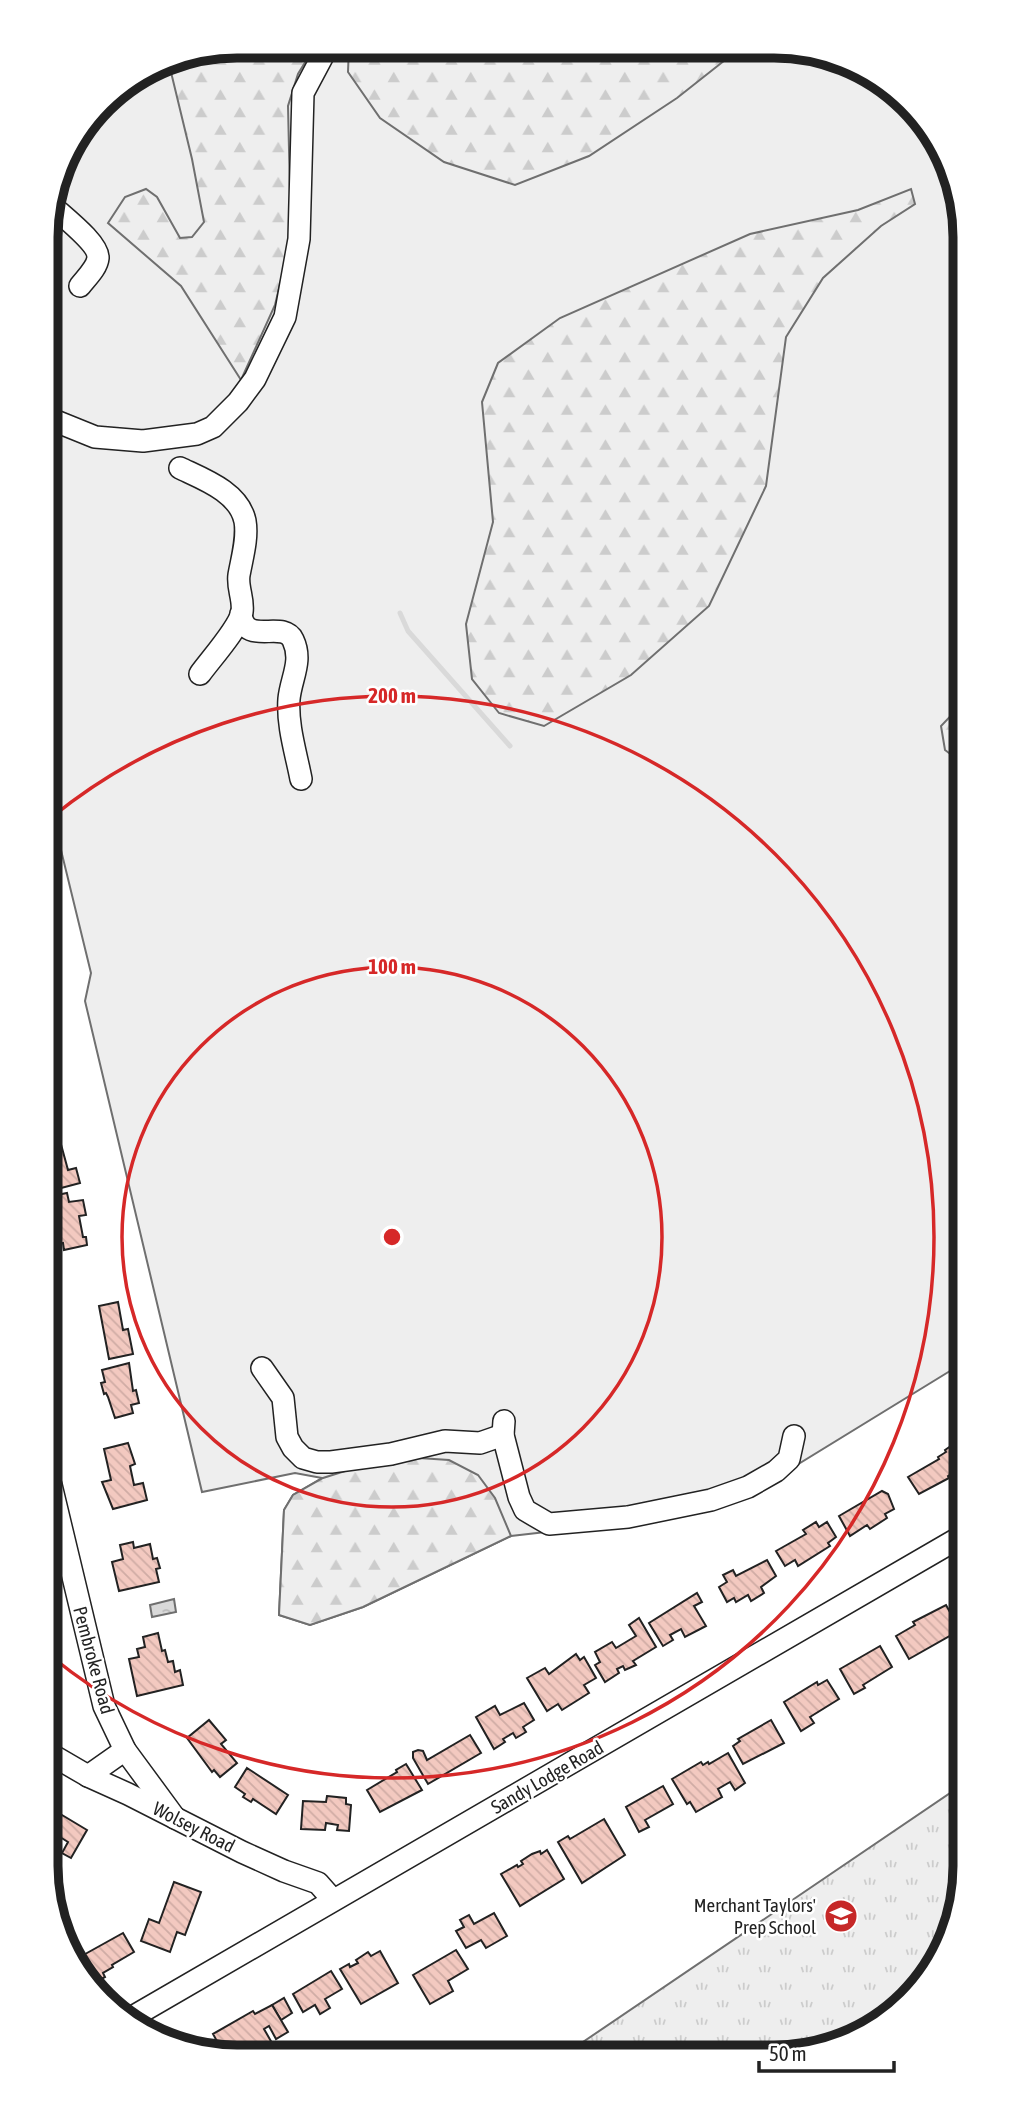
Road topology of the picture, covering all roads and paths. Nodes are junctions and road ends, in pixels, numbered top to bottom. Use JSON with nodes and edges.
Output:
{"nodes":[{"id":1,"x":322,"y":58,"type":"edge"},
{"id":2,"x":60,"y":213,"type":"edge"},
{"id":3,"x":80,"y":286,"type":"dead end"},
{"id":4,"x":58,"y":422,"type":"edge"},
{"id":5,"x":180,"y":468,"type":"dead end"},
{"id":6,"x":242,"y":614,"type":"junction"},
{"id":7,"x":200,"y":674,"type":"dead end"},
{"id":8,"x":301,"y":779,"type":"dead end"},
{"id":9,"x":262,"y":1368,"type":"dead end"},
{"id":10,"x":794,"y":1436,"type":"dead end"},
{"id":11,"x":58,"y":1514,"type":"edge"},
{"id":12,"x":953,"y":1541,"type":"edge"},
{"id":13,"x":125,"y":1750,"type":"junction"},
{"id":14,"x":58,"y":1758,"type":"edge"},
{"id":15,"x":88,"y":1776,"type":"junction"},
{"id":16,"x":175,"y":1818,"type":"junction"},
{"id":17,"x":333,"y":1900,"type":"junction"},
{"id":18,"x":137,"y":2014,"type":"edge"}],
"edges":[{"from":1,"to":4,"type":"street"},
{"from":2,"to":3,"type":"street"},
{"from":5,"to":6,"type":"street"},
{"from":6,"to":7,"type":"street"},
{"from":6,"to":8,"type":"street"},
{"from":9,"to":10,"type":"street"},
{"from":11,"to":13,"type":"street","name":"Pembroke Road"},
{"from":12,"to":17,"type":"street","name":"Sandy Lodge Road"},
{"from":13,"to":15,"type":"street"},
{"from":13,"to":16,"type":"street","name":"Pembroke Road"},
{"from":14,"to":15,"type":"street","name":"Wolsey Road"},
{"from":15,"to":16,"type":"street","name":"Wolsey Road"},
{"from":16,"to":17,"type":"street","name":"Wolsey Road"},
{"from":17,"to":18,"type":"street","name":"Sandy Lodge Road"}]}
